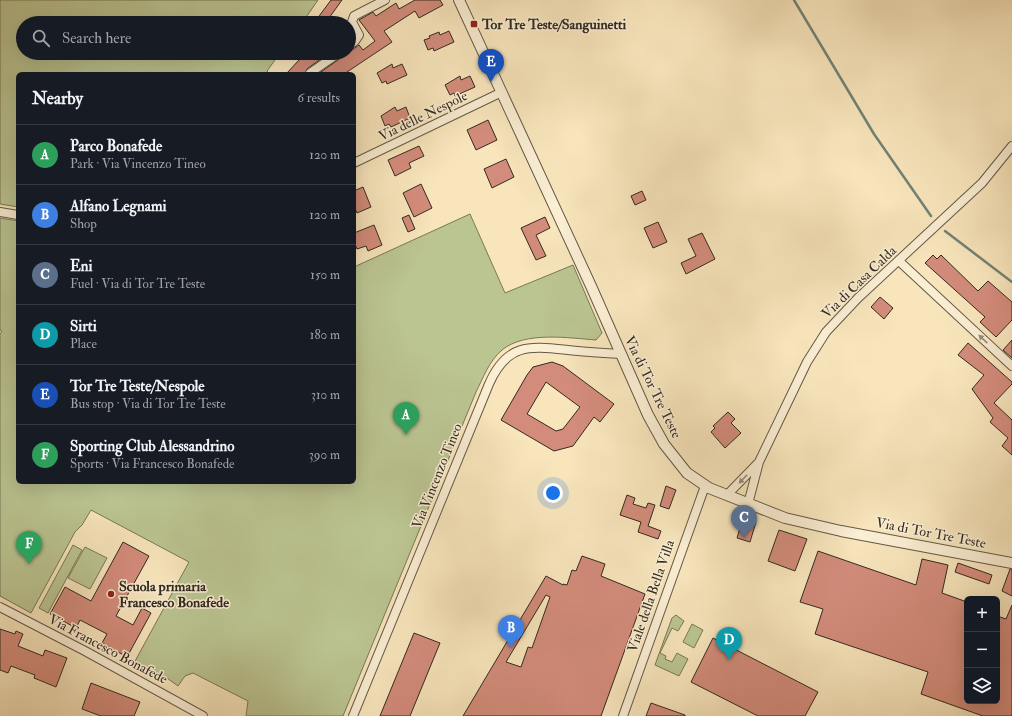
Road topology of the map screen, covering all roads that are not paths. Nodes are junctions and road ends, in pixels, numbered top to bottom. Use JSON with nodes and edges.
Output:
{"nodes":[{"id":1,"x":385,"y":0,"type":"edge"},
{"id":2,"x":459,"y":0,"type":"edge"},
{"id":3,"x":354,"y":16,"type":"edge"},
{"id":4,"x":356,"y":29,"type":"edge"},
{"id":5,"x":356,"y":40,"type":"edge"},
{"id":6,"x":329,"y":60,"type":"edge"},
{"id":7,"x":311,"y":72,"type":"edge"},
{"id":8,"x":502,"y":92,"type":"junction"},
{"id":9,"x":1012,"y":146,"type":"edge"},
{"id":10,"x":356,"y":162,"type":"edge"},
{"id":11,"x":0,"y":212,"type":"edge"},
{"id":12,"x":16,"y":215,"type":"edge"},
{"id":13,"x":899,"y":261,"type":"junction"},
{"id":14,"x":621,"y":354,"type":"junction"},
{"id":15,"x":1012,"y":366,"type":"edge"},
{"id":16,"x":759,"y":462,"type":"junction"},
{"id":17,"x":705,"y":486,"type":"junction"},
{"id":18,"x":727,"y":495,"type":"junction"},
{"id":19,"x":748,"y":504,"type":"junction"},
{"id":20,"x":1012,"y":563,"type":"edge"},
{"id":21,"x":0,"y":607,"type":"edge"},
{"id":22,"x":202,"y":716,"type":"edge"},
{"id":23,"x":353,"y":716,"type":"edge"},
{"id":24,"x":623,"y":716,"type":"edge"}],
"edges":[{"from":1,"to":3,"type":"street"},
{"from":2,"to":8,"type":"street","name":"Via di Tor Tre Teste"},
{"from":4,"to":5,"type":"street"},
{"from":6,"to":7,"type":"street"},
{"from":8,"to":10,"type":"street","name":"Via delle Nespole"},
{"from":8,"to":14,"type":"street","name":"Via di Tor Tre Teste"},
{"from":9,"to":13,"type":"street","name":"Via di Casa Calda"},
{"from":11,"to":12,"type":"street"},
{"from":15,"to":13,"type":"street","one_way":true},
{"from":13,"to":16,"type":"street","name":"Via di Casa Calda"},
{"from":14,"to":17,"type":"street","name":"Via di Tor Tre Teste"},
{"from":14,"to":23,"type":"street","name":"Via Vincenzo Tineo"},
{"from":16,"to":18,"type":"street","name":"Via di Casa Calda","one_way":true},
{"from":16,"to":19,"type":"street","name":"Via di Casa Calda"},
{"from":17,"to":18,"type":"street","name":"Via di Tor Tre Teste"},
{"from":17,"to":24,"type":"street","name":"Viale della Bella Villa"},
{"from":18,"to":19,"type":"street","name":"Via di Tor Tre Teste"},
{"from":19,"to":20,"type":"street","name":"Via di Tor Tre Teste"},
{"from":21,"to":22,"type":"street","name":"Via Francesco Bonafede"}]}
